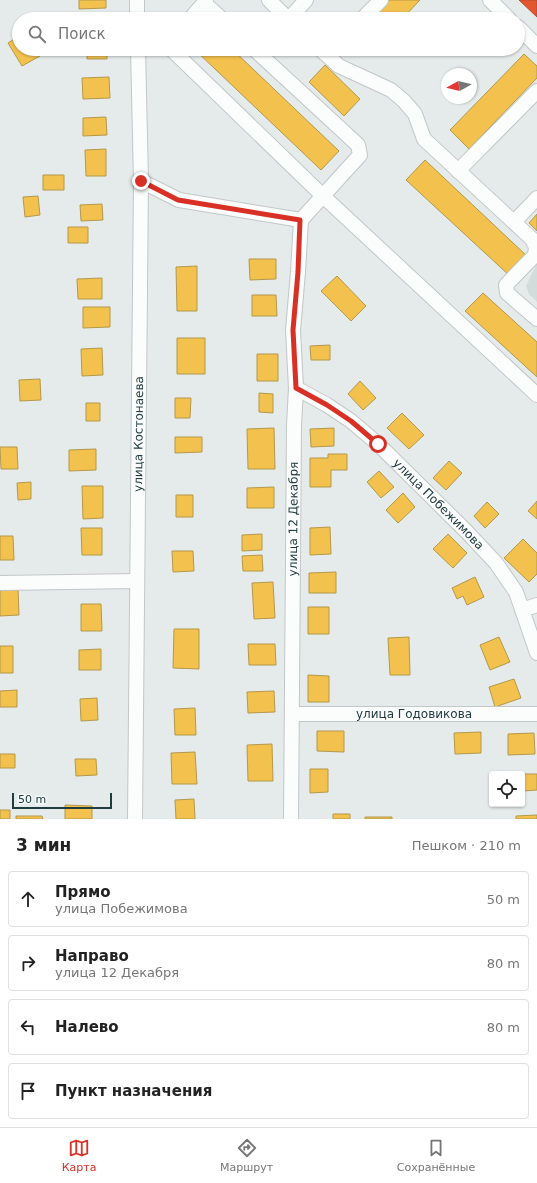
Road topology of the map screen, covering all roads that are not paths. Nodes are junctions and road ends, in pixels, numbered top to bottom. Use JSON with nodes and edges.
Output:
{"nodes":[{"id":1,"x":137,"y":0,"type":"edge"},
{"id":2,"x":269,"y":0,"type":"edge"},
{"id":3,"x":306,"y":0,"type":"edge"},
{"id":4,"x":381,"y":0,"type":"edge"},
{"id":5,"x":490,"y":0,"type":"edge"},
{"id":6,"x":205,"y":1,"type":"edge"},
{"id":7,"x":137,"y":12,"type":"edge"},
{"id":8,"x":196,"y":12,"type":"edge"},
{"id":9,"x":215,"y":12,"type":"edge"},
{"id":10,"x":281,"y":12,"type":"edge"},
{"id":11,"x":295,"y":12,"type":"edge"},
{"id":12,"x":369,"y":12,"type":"edge"},
{"id":13,"x":502,"y":12,"type":"edge"},
{"id":14,"x":525,"y":34,"type":"edge"},
{"id":15,"x":537,"y":46,"type":"edge"},
{"id":16,"x":138,"y":56,"type":"edge"},
{"id":17,"x":178,"y":56,"type":"edge"},
{"id":18,"x":262,"y":56,"type":"edge"},
{"id":19,"x":330,"y":56,"type":"edge"},
{"id":20,"x":537,"y":91,"type":"edge"},
{"id":21,"x":458,"y":171,"type":"junction"},
{"id":22,"x":141,"y":181,"type":"junction"},
{"id":23,"x":323,"y":196,"type":"junction"},
{"id":24,"x":537,"y":198,"type":"edge"},
{"id":25,"x":300,"y":220,"type":"junction"},
{"id":26,"x":514,"y":222,"type":"junction"},
{"id":27,"x":537,"y":319,"type":"edge"},
{"id":28,"x":296,"y":388,"type":"junction"},
{"id":29,"x":537,"y":395,"type":"edge"},
{"id":30,"x":137,"y":581,"type":"junction"},
{"id":31,"x":0,"y":582,"type":"edge"},
{"id":32,"x":537,"y":605,"type":"edge"},
{"id":33,"x":522,"y":610,"type":"junction"},
{"id":34,"x":537,"y":653,"type":"edge"},
{"id":35,"x":292,"y":714,"type":"junction"},
{"id":36,"x":537,"y":714,"type":"edge"},
{"id":37,"x":135,"y":819,"type":"edge"},
{"id":38,"x":290,"y":819,"type":"edge"}],
"edges":[{"from":1,"to":7,"type":"street"},
{"from":2,"to":10,"type":"street"},
{"from":3,"to":11,"type":"street"},
{"from":4,"to":12,"type":"street"},
{"from":5,"to":13,"type":"street"},
{"from":6,"to":8,"type":"street"},
{"from":6,"to":9,"type":"street"},
{"from":14,"to":15,"type":"street"},
{"from":16,"to":22,"type":"street","name":"улица Костонаева"},
{"from":17,"to":23,"type":"street"},
{"from":18,"to":23,"type":"street"},
{"from":19,"to":21,"type":"street"},
{"from":20,"to":21,"type":"street"},
{"from":21,"to":26,"type":"street"},
{"from":22,"to":25,"type":"street"},
{"from":22,"to":30,"type":"street","name":"улица Костонаева"},
{"from":23,"to":25,"type":"street"},
{"from":23,"to":29,"type":"street"},
{"from":24,"to":26,"type":"street"},
{"from":25,"to":28,"type":"street","name":"улица 12 Декабря"},
{"from":26,"to":27,"type":"street"},
{"from":28,"to":33,"type":"street","name":"улица Побежимова"},
{"from":28,"to":35,"type":"street","name":"улица 12 Декабря"},
{"from":30,"to":31,"type":"street"},
{"from":30,"to":37,"type":"street","name":"улица Костонаева"},
{"from":32,"to":33,"type":"street"},
{"from":33,"to":34,"type":"street","name":"улица Побежимова"},
{"from":35,"to":36,"type":"street","name":"улица Годовикова"},
{"from":35,"to":38,"type":"street","name":"улица 12 Декабря"}]}
